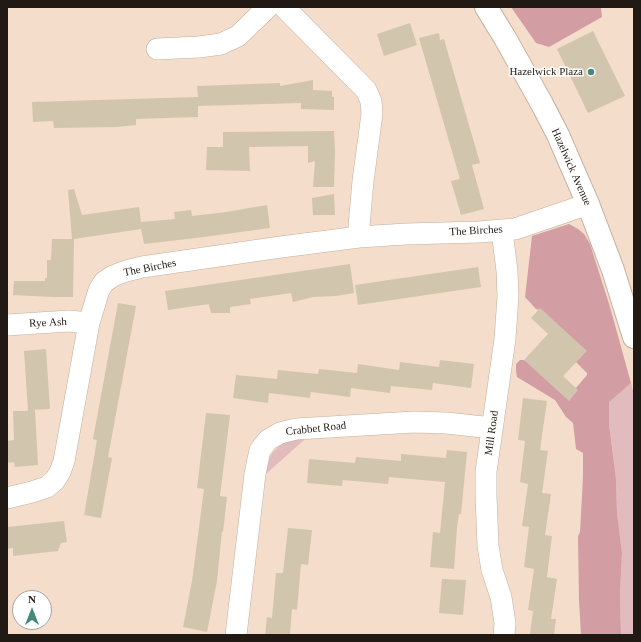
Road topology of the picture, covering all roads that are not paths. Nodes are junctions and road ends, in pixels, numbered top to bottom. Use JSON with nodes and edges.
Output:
{"nodes":[{"id":1,"x":268,"y":7,"type":"edge"},
{"id":2,"x":284,"y":7,"type":"edge"},
{"id":3,"x":486,"y":7,"type":"edge"},
{"id":4,"x":158,"y":49,"type":"dead end"},
{"id":5,"x":588,"y":204,"type":"junction"},
{"id":6,"x":502,"y":231,"type":"junction"},
{"id":7,"x":359,"y":237,"type":"junction"},
{"id":8,"x":89,"y":323,"type":"junction"},
{"id":9,"x":7,"y":325,"type":"edge"},
{"id":10,"x":634,"y":337,"type":"edge"},
{"id":11,"x":492,"y":428,"type":"junction"},
{"id":12,"x":7,"y":498,"type":"edge"},
{"id":13,"x":236,"y":635,"type":"edge"},
{"id":14,"x":504,"y":635,"type":"edge"}],
"edges":[{"from":1,"to":4,"type":"street"},
{"from":2,"to":7,"type":"street"},
{"from":3,"to":5,"type":"street","name":"Hazelwick Avenue"},
{"from":5,"to":6,"type":"street","name":"The Birches"},
{"from":5,"to":10,"type":"street","name":"Hazelwick Avenue"},
{"from":6,"to":7,"type":"street","name":"The Birches"},
{"from":6,"to":11,"type":"street","name":"Mill Road"},
{"from":7,"to":8,"type":"street","name":"The Birches"},
{"from":8,"to":9,"type":"street","name":"Rye Ash"},
{"from":8,"to":12,"type":"street","name":"The Birches"},
{"from":11,"to":13,"type":"street","name":"Crabbet Road"},
{"from":11,"to":14,"type":"street","name":"Mill Road"}]}
